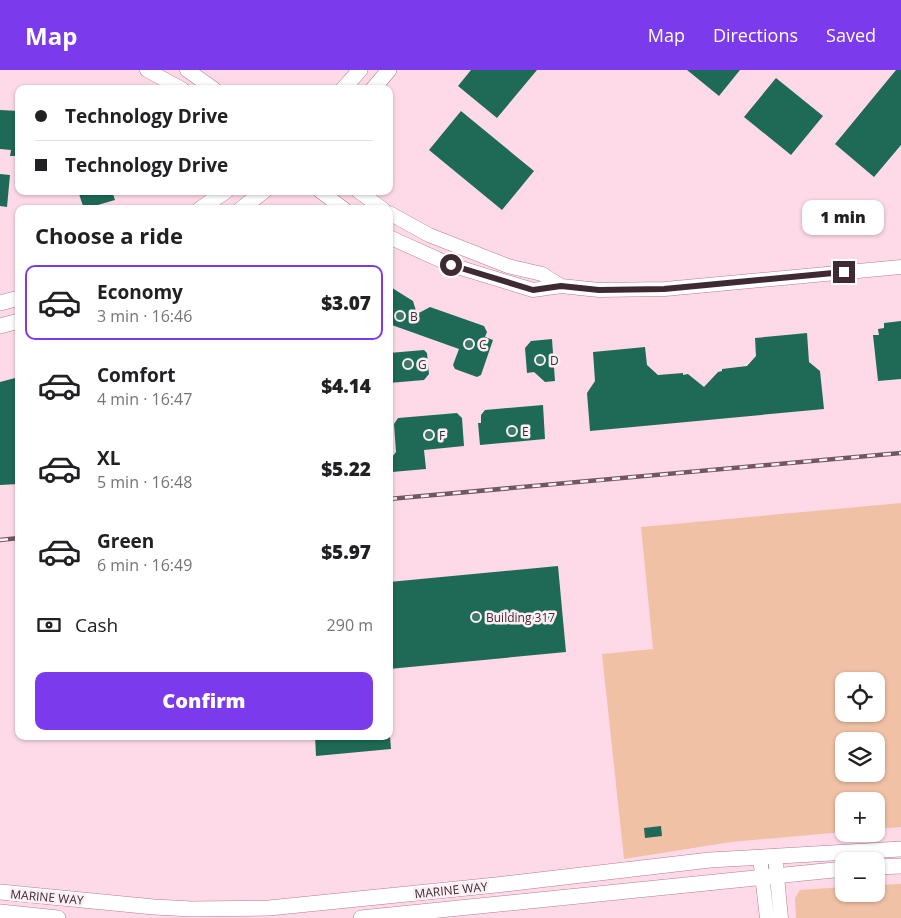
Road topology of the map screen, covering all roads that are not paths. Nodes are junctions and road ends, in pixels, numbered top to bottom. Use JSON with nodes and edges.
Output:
{"nodes":[{"id":1,"x":147,"y":70,"type":"edge"},
{"id":2,"x":187,"y":70,"type":"edge"},
{"id":3,"x":360,"y":70,"type":"edge"},
{"id":4,"x":389,"y":70,"type":"edge"},
{"id":5,"x":175,"y":85,"type":"edge"},
{"id":6,"x":208,"y":85,"type":"edge"},
{"id":7,"x":347,"y":85,"type":"edge"},
{"id":8,"x":376,"y":85,"type":"edge"},
{"id":9,"x":220,"y":195,"type":"edge"},
{"id":10,"x":259,"y":195,"type":"edge"},
{"id":11,"x":325,"y":195,"type":"edge"},
{"id":12,"x":364,"y":195,"type":"edge"},
{"id":13,"x":206,"y":205,"type":"edge"},
{"id":14,"x":247,"y":205,"type":"edge"},
{"id":15,"x":339,"y":205,"type":"edge"},
{"id":16,"x":377,"y":205,"type":"edge"},
{"id":17,"x":393,"y":215,"type":"edge"},
{"id":18,"x":393,"y":238,"type":"edge"},
{"id":19,"x":901,"y":267,"type":"edge"},
{"id":20,"x":561,"y":286,"type":"junction"},
{"id":21,"x":15,"y":299,"type":"edge"},
{"id":22,"x":0,"y":303,"type":"edge"},
{"id":23,"x":15,"y":322,"type":"edge"},
{"id":24,"x":0,"y":326,"type":"edge"},
{"id":25,"x":901,"y":849,"type":"edge"},
{"id":26,"x":767,"y":857,"type":"junction"},
{"id":27,"x":901,"y":866,"type":"edge"},
{"id":28,"x":885,"y":867,"type":"edge"},
{"id":29,"x":835,"y":870,"type":"edge"},
{"id":30,"x":769,"y":878,"type":"junction"},
{"id":31,"x":0,"y":892,"type":"edge"},
{"id":32,"x":0,"y":912,"type":"edge"},
{"id":33,"x":58,"y":918,"type":"edge"},
{"id":34,"x":361,"y":918,"type":"edge"},
{"id":35,"x":767,"y":918,"type":"edge"},
{"id":36,"x":781,"y":918,"type":"edge"}],
"edges":[{"from":1,"to":5,"type":"street"},
{"from":2,"to":6,"type":"street"},
{"from":3,"to":7,"type":"main road"},
{"from":4,"to":8,"type":"main road"},
{"from":9,"to":13,"type":"main road"},
{"from":10,"to":14,"type":"main road"},
{"from":11,"to":15,"type":"street"},
{"from":12,"to":16,"type":"street"},
{"from":17,"to":20,"type":"street"},
{"from":18,"to":20,"type":"street"},
{"from":19,"to":20,"type":"street"},
{"from":21,"to":22,"type":"main road"},
{"from":23,"to":24,"type":"main road"},
{"from":25,"to":26,"type":"main road","name":"MARINE WAY"},
{"from":26,"to":30,"type":"street"},
{"from":26,"to":31,"type":"main road","name":"MARINE WAY"},
{"from":27,"to":28,"type":"main road"},
{"from":29,"to":30,"type":"main road","name":"MARINE WAY"},
{"from":30,"to":34,"type":"main road","name":"MARINE WAY"},
{"from":30,"to":35,"type":"street"},
{"from":30,"to":36,"type":"street"},
{"from":32,"to":33,"type":"main road","name":"MARINE WAY"}]}
